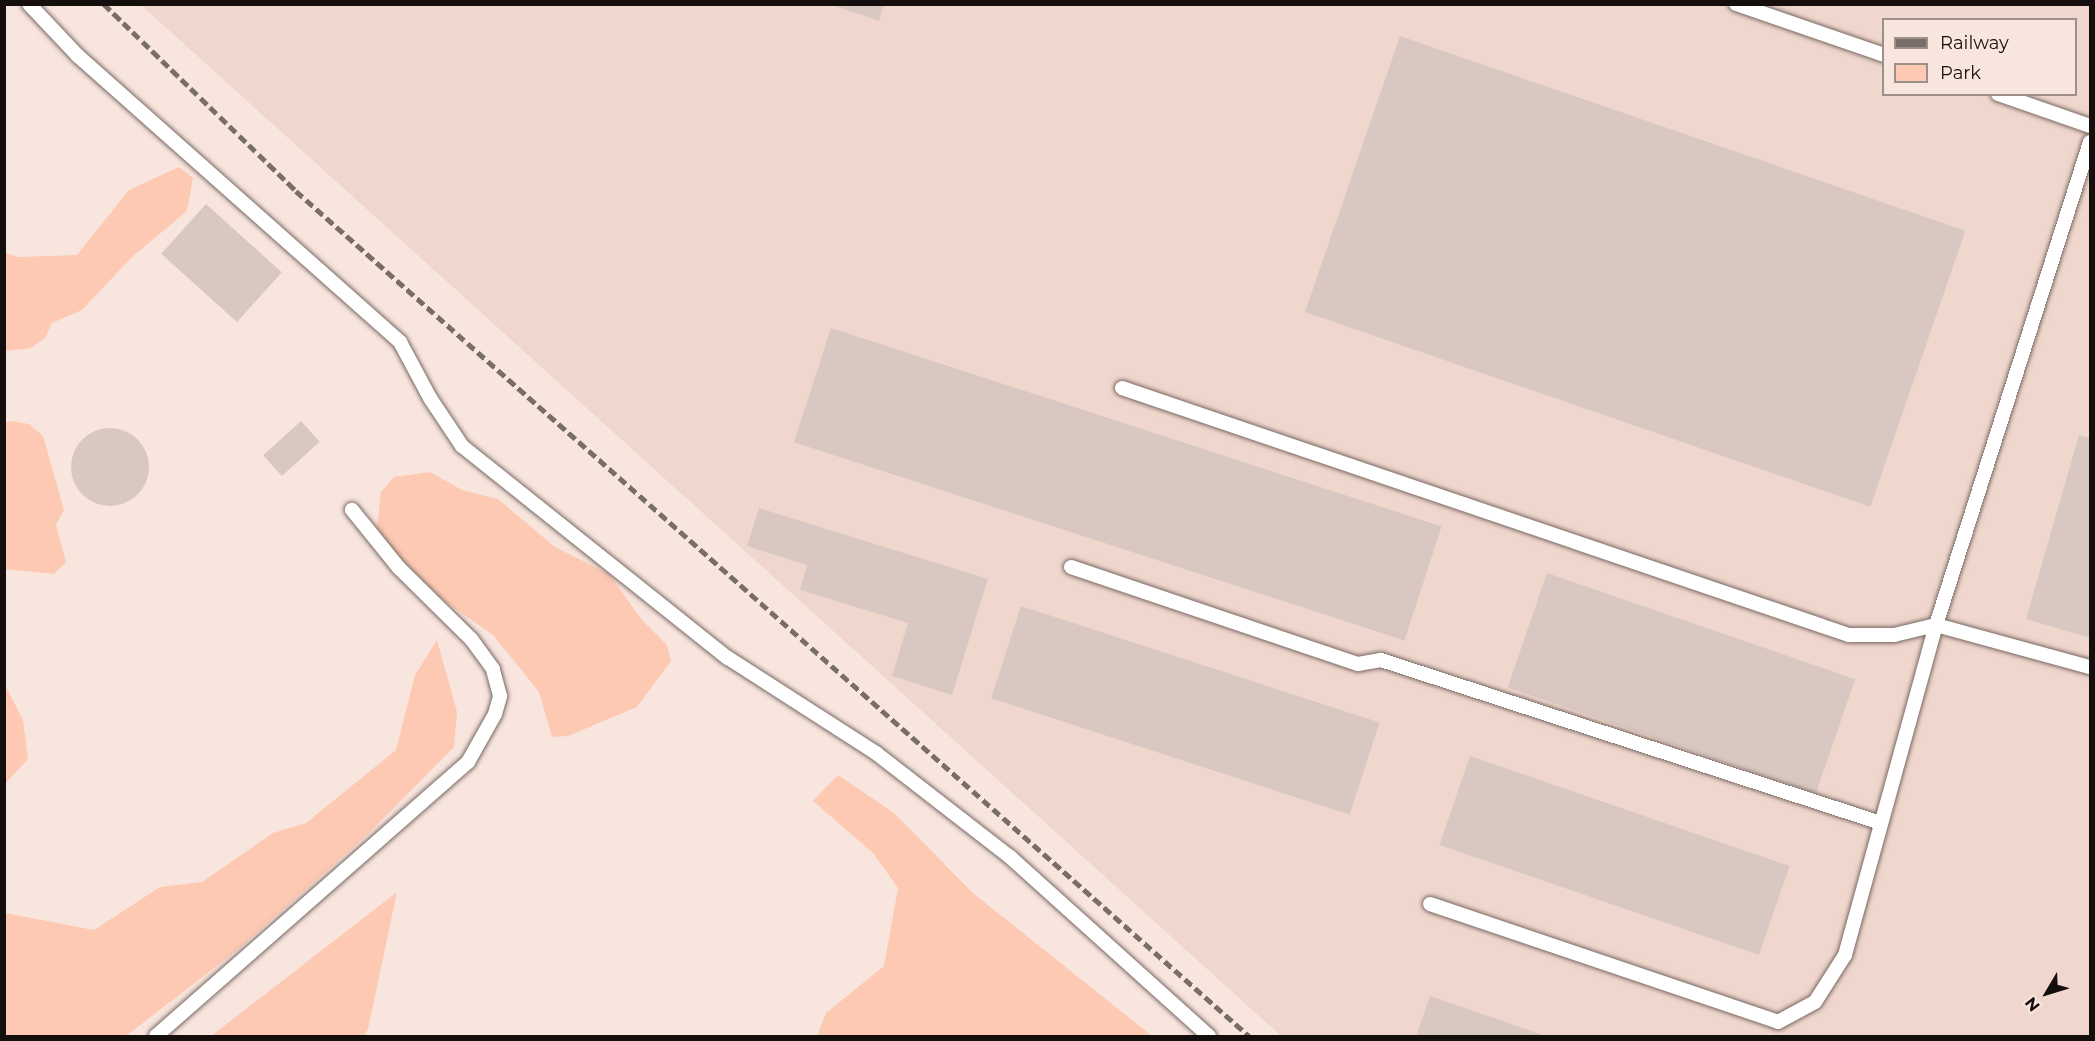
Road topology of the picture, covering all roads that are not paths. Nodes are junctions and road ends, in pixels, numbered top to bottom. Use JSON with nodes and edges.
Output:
{"nodes":[{"id":1,"x":29,"y":4,"type":"edge"},
{"id":2,"x":1736,"y":4,"type":"edge"},
{"id":3,"x":1882,"y":54,"type":"edge"},
{"id":4,"x":2004,"y":96,"type":"edge"},
{"id":5,"x":2091,"y":126,"type":"edge"},
{"id":6,"x":2091,"y":142,"type":"edge"},
{"id":7,"x":1122,"y":388,"type":"dead end"},
{"id":8,"x":351,"y":510,"type":"dead end"},
{"id":9,"x":1071,"y":567,"type":"dead end"},
{"id":10,"x":1936,"y":625,"type":"junction"},
{"id":11,"x":2091,"y":668,"type":"edge"},
{"id":12,"x":1881,"y":824,"type":"junction"},
{"id":13,"x":1430,"y":904,"type":"dead end"},
{"id":14,"x":156,"y":1036,"type":"edge"},
{"id":15,"x":1209,"y":1036,"type":"edge"}],
"edges":[{"from":1,"to":15,"type":"lane"},
{"from":2,"to":3,"type":"lane"},
{"from":4,"to":5,"type":"lane"},
{"from":6,"to":10,"type":"lane"},
{"from":7,"to":10,"type":"lane"},
{"from":8,"to":14,"type":"lane"},
{"from":9,"to":12,"type":"lane"},
{"from":10,"to":11,"type":"lane"},
{"from":10,"to":12,"type":"lane"},
{"from":12,"to":13,"type":"lane"}]}
